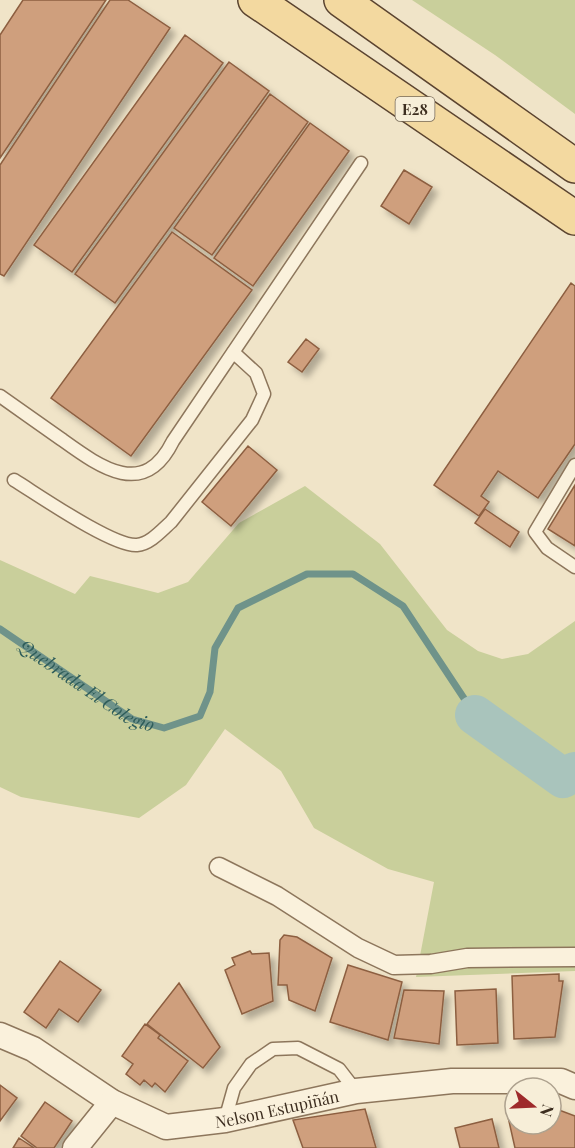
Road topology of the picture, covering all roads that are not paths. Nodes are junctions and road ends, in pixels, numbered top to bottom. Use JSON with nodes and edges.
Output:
{"nodes":[{"id":1,"x":255,"y":0,"type":"edge"},
{"id":2,"x":347,"y":4,"type":"edge"},
{"id":3,"x":327,"y":49,"type":"junction"},
{"id":4,"x":361,"y":163,"type":"dead end"},
{"id":5,"x":575,"y":166,"type":"edge"},
{"id":6,"x":575,"y":218,"type":"edge"},
{"id":7,"x":233,"y":352,"type":"junction"},
{"id":8,"x":0,"y":396,"type":"edge"},
{"id":9,"x":575,"y":465,"type":"edge"},
{"id":10,"x":14,"y":480,"type":"dead end"},
{"id":11,"x":575,"y":567,"type":"edge"},
{"id":12,"x":219,"y":867,"type":"dead end"},
{"id":13,"x":575,"y":957,"type":"edge"},
{"id":14,"x":0,"y":1035,"type":"edge"},
{"id":15,"x":575,"y":1087,"type":"edge"},
{"id":16,"x":356,"y":1091,"type":"junction"},
{"id":17,"x":112,"y":1102,"type":"junction"},
{"id":18,"x":225,"y":1120,"type":"junction"},
{"id":19,"x":75,"y":1148,"type":"edge"}],
"edges":[{"from":1,"to":3,"type":"main road","number":"E28"},
{"from":2,"to":3,"type":"main road"},
{"from":2,"to":5,"type":"main road"},
{"from":3,"to":6,"type":"main road","number":"E28"},
{"from":4,"to":7,"type":"lane"},
{"from":7,"to":8,"type":"lane"},
{"from":7,"to":10,"type":"lane"},
{"from":9,"to":11,"type":"lane"},
{"from":12,"to":13,"type":"street"},
{"from":14,"to":17,"type":"street","name":"Nelson Estupiñán"},
{"from":15,"to":16,"type":"street","name":"Nelson Estupiñán"},
{"from":16,"to":18,"type":"street","name":"Nelson Estupiñán"},
{"from":16,"to":18,"type":"lane"},
{"from":17,"to":18,"type":"street","name":"Nelson Estupiñán"},
{"from":17,"to":19,"type":"street"}]}
